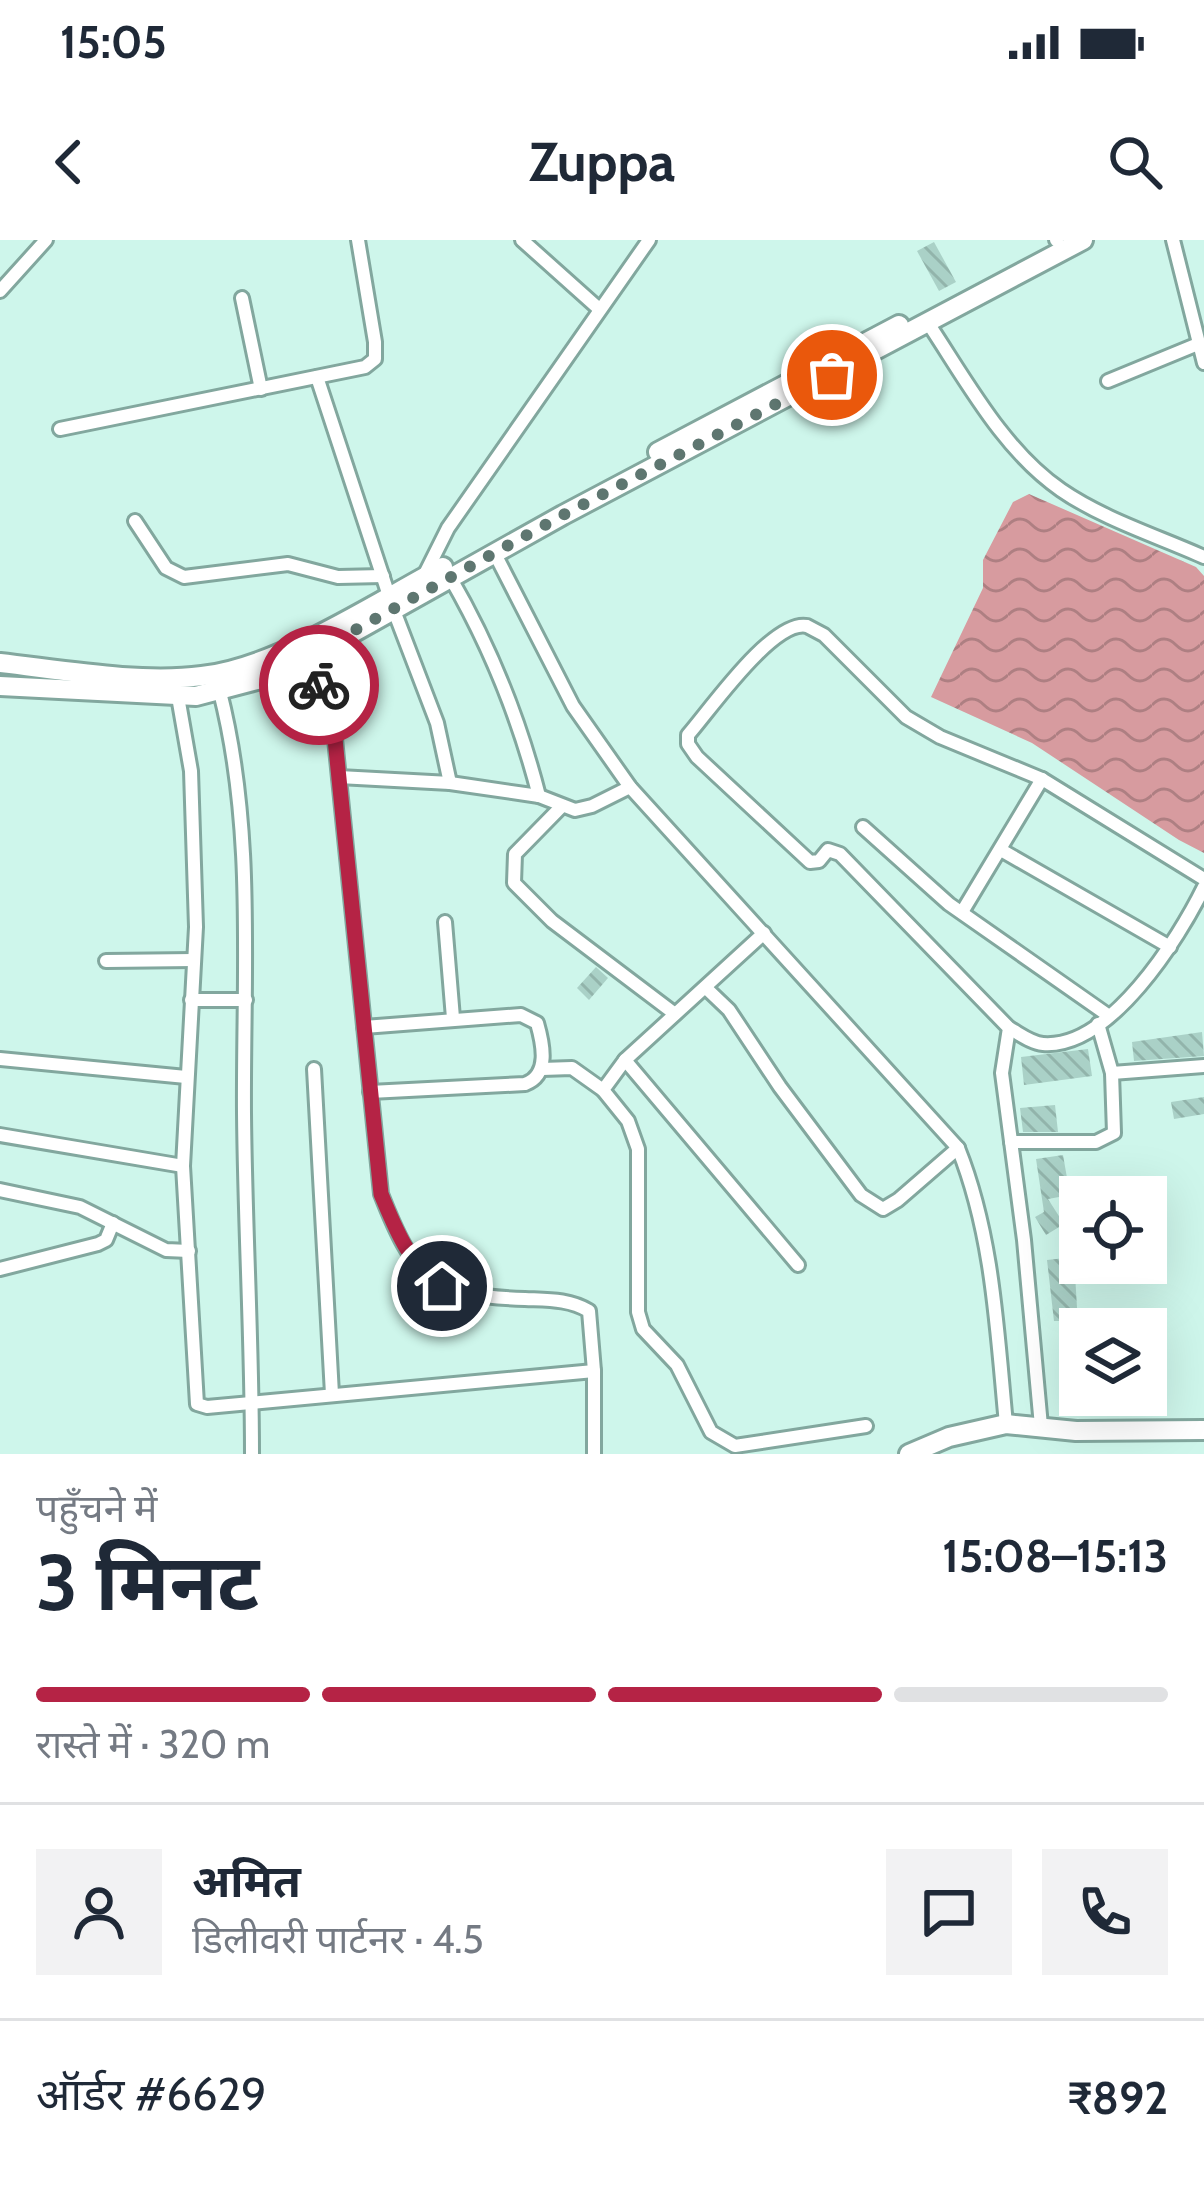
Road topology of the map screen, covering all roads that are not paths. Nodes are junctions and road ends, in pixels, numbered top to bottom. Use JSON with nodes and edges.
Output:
{"nodes":[{"id":1,"x":46,"y":240,"type":"edge"},
{"id":2,"x":358,"y":240,"type":"edge"},
{"id":3,"x":522,"y":240,"type":"edge"},
{"id":4,"x":649,"y":240,"type":"edge"},
{"id":5,"x":1057,"y":240,"type":"edge"},
{"id":6,"x":1083,"y":240,"type":"edge"},
{"id":7,"x":1174,"y":240,"type":"edge"},
{"id":8,"x":0,"y":291,"type":"edge"},
{"id":9,"x":242,"y":298,"type":"dead end"},
{"id":10,"x":598,"y":308,"type":"junction"},
{"id":11,"x":928,"y":323,"type":"junction"},
{"id":12,"x":1200,"y":338,"type":"edge"},
{"id":13,"x":1204,"y":363,"type":"edge"},
{"id":14,"x":317,"y":377,"type":"junction"},
{"id":15,"x":1108,"y":381,"type":"dead end"},
{"id":16,"x":261,"y":389,"type":"junction"},
{"id":17,"x":60,"y":429,"type":"dead end"},
{"id":18,"x":135,"y":520,"type":"dead end"},
{"id":19,"x":494,"y":552,"type":"junction"},
{"id":20,"x":1204,"y":557,"type":"edge"},
{"id":21,"x":424,"y":577,"type":"junction"},
{"id":22,"x":450,"y":577,"type":"junction"},
{"id":23,"x":388,"y":593,"type":"junction"},
{"id":24,"x":308,"y":656,"type":"junction"},
{"id":25,"x":0,"y":663,"type":"edge"},
{"id":26,"x":0,"y":686,"type":"edge"},
{"id":27,"x":176,"y":686,"type":"junction"},
{"id":28,"x":220,"y":692,"type":"junction"},
{"id":29,"x":339,"y":777,"type":"junction"},
{"id":30,"x":1042,"y":779,"type":"junction"},
{"id":31,"x":450,"y":783,"type":"junction"},
{"id":32,"x":630,"y":787,"type":"junction"},
{"id":33,"x":539,"y":796,"type":"junction"},
{"id":34,"x":561,"y":807,"type":"junction"},
{"id":35,"x":863,"y":827,"type":"dead end"},
{"id":36,"x":1001,"y":850,"type":"junction"},
{"id":37,"x":1204,"y":883,"type":"edge"},
{"id":38,"x":962,"y":911,"type":"junction"},
{"id":39,"x":445,"y":922,"type":"dead end"},
{"id":40,"x":764,"y":933,"type":"junction"},
{"id":41,"x":1170,"y":947,"type":"junction"},
{"id":42,"x":194,"y":960,"type":"junction"},
{"id":43,"x":106,"y":961,"type":"dead end"},
{"id":44,"x":706,"y":988,"type":"junction"},
{"id":45,"x":191,"y":1000,"type":"junction"},
{"id":46,"x":246,"y":1000,"type":"junction"},
{"id":47,"x":675,"y":1014,"type":"junction"},
{"id":48,"x":453,"y":1018,"type":"junction"},
{"id":49,"x":1104,"y":1020,"type":"junction"},
{"id":50,"x":364,"y":1027,"type":"junction"},
{"id":51,"x":1009,"y":1028,"type":"junction"},
{"id":52,"x":0,"y":1058,"type":"edge"},
{"id":53,"x":625,"y":1060,"type":"junction"},
{"id":54,"x":1204,"y":1066,"type":"edge"},
{"id":55,"x":314,"y":1069,"type":"dead end"},
{"id":56,"x":542,"y":1069,"type":"junction"},
{"id":57,"x":1112,"y":1073,"type":"junction"},
{"id":58,"x":186,"y":1077,"type":"junction"},
{"id":59,"x":603,"y":1090,"type":"junction"},
{"id":60,"x":370,"y":1092,"type":"junction"},
{"id":61,"x":0,"y":1135,"type":"edge"},
{"id":62,"x":1011,"y":1142,"type":"junction"},
{"id":63,"x":958,"y":1148,"type":"junction"},
{"id":64,"x":183,"y":1166,"type":"junction"},
{"id":65,"x":0,"y":1190,"type":"edge"},
{"id":66,"x":113,"y":1223,"type":"junction"},
{"id":67,"x":189,"y":1251,"type":"junction"},
{"id":68,"x":798,"y":1265,"type":"dead end"},
{"id":69,"x":0,"y":1269,"type":"edge"},
{"id":70,"x":594,"y":1371,"type":"junction"},
{"id":71,"x":332,"y":1394,"type":"junction"},
{"id":72,"x":252,"y":1401,"type":"junction"},
{"id":73,"x":1006,"y":1424,"type":"junction"},
{"id":74,"x":866,"y":1426,"type":"dead end"},
{"id":75,"x":1040,"y":1426,"type":"junction"},
{"id":76,"x":1204,"y":1430,"type":"edge"},
{"id":77,"x":735,"y":1450,"type":"edge"},
{"id":78,"x":252,"y":1454,"type":"edge"},
{"id":79,"x":594,"y":1454,"type":"edge"},
{"id":80,"x":909,"y":1454,"type":"edge"}],
"edges":[{"from":1,"to":8,"type":"street"},
{"from":2,"to":14,"type":"street"},
{"from":3,"to":10,"type":"street"},
{"from":4,"to":10,"type":"street"},
{"from":5,"to":21,"type":"main road"},
{"from":6,"to":11,"type":"main road"},
{"from":7,"to":12,"type":"street"},
{"from":9,"to":16,"type":"street"},
{"from":10,"to":21,"type":"street"},
{"from":11,"to":19,"type":"main road"},
{"from":11,"to":20,"type":"street"},
{"from":12,"to":13,"type":"street"},
{"from":12,"to":15,"type":"street"},
{"from":14,"to":16,"type":"street"},
{"from":14,"to":23,"type":"street"},
{"from":16,"to":17,"type":"street"},
{"from":18,"to":23,"type":"street"},
{"from":19,"to":22,"type":"main road"},
{"from":19,"to":32,"type":"street"},
{"from":21,"to":23,"type":"main road"},
{"from":22,"to":23,"type":"main road"},
{"from":22,"to":33,"type":"street"},
{"from":23,"to":24,"type":"main road"},
{"from":23,"to":27,"type":"main road"},
{"from":23,"to":31,"type":"street"},
{"from":24,"to":28,"type":"main road"},
{"from":24,"to":29,"type":"street"},
{"from":25,"to":27,"type":"main road"},
{"from":26,"to":27,"type":"main road"},
{"from":27,"to":28,"type":"main road"},
{"from":27,"to":42,"type":"street"},
{"from":28,"to":46,"type":"street"},
{"from":29,"to":31,"type":"street"},
{"from":29,"to":50,"type":"street"},
{"from":30,"to":36,"type":"street"},
{"from":30,"to":37,"type":"street"},
{"from":30,"to":51,"type":"street"},
{"from":31,"to":33,"type":"street"},
{"from":32,"to":34,"type":"street"},
{"from":32,"to":40,"type":"street"},
{"from":33,"to":34,"type":"street"},
{"from":34,"to":47,"type":"street"},
{"from":35,"to":38,"type":"street"},
{"from":36,"to":38,"type":"street"},
{"from":36,"to":41,"type":"street"},
{"from":37,"to":41,"type":"street"},
{"from":38,"to":49,"type":"street"},
{"from":39,"to":48,"type":"street"},
{"from":40,"to":44,"type":"street"},
{"from":40,"to":63,"type":"street"},
{"from":41,"to":49,"type":"street"},
{"from":42,"to":43,"type":"street"},
{"from":42,"to":45,"type":"street"},
{"from":44,"to":47,"type":"street"},
{"from":44,"to":63,"type":"street"},
{"from":45,"to":46,"type":"street"},
{"from":45,"to":58,"type":"street"},
{"from":46,"to":72,"type":"street"},
{"from":47,"to":53,"type":"street"},
{"from":48,"to":50,"type":"street"},
{"from":48,"to":56,"type":"street"},
{"from":49,"to":51,"type":"street"},
{"from":49,"to":57,"type":"street"},
{"from":50,"to":60,"type":"street"},
{"from":51,"to":62,"type":"street"},
{"from":52,"to":58,"type":"street"},
{"from":53,"to":59,"type":"street"},
{"from":53,"to":68,"type":"street"},
{"from":54,"to":57,"type":"street"},
{"from":55,"to":71,"type":"street"},
{"from":56,"to":59,"type":"street"},
{"from":56,"to":60,"type":"street"},
{"from":57,"to":62,"type":"street"},
{"from":58,"to":64,"type":"street"},
{"from":59,"to":77,"type":"street"},
{"from":60,"to":70,"type":"street"},
{"from":61,"to":64,"type":"street"},
{"from":62,"to":75,"type":"street"},
{"from":63,"to":73,"type":"street"},
{"from":64,"to":67,"type":"street"},
{"from":65,"to":66,"type":"street"},
{"from":66,"to":67,"type":"street"},
{"from":66,"to":69,"type":"street"},
{"from":67,"to":72,"type":"street"},
{"from":70,"to":71,"type":"street"},
{"from":70,"to":79,"type":"street"},
{"from":71,"to":72,"type":"street"},
{"from":72,"to":78,"type":"street"},
{"from":73,"to":75,"type":"main road"},
{"from":73,"to":80,"type":"main road"},
{"from":74,"to":77,"type":"street"},
{"from":75,"to":76,"type":"main road"}]}
